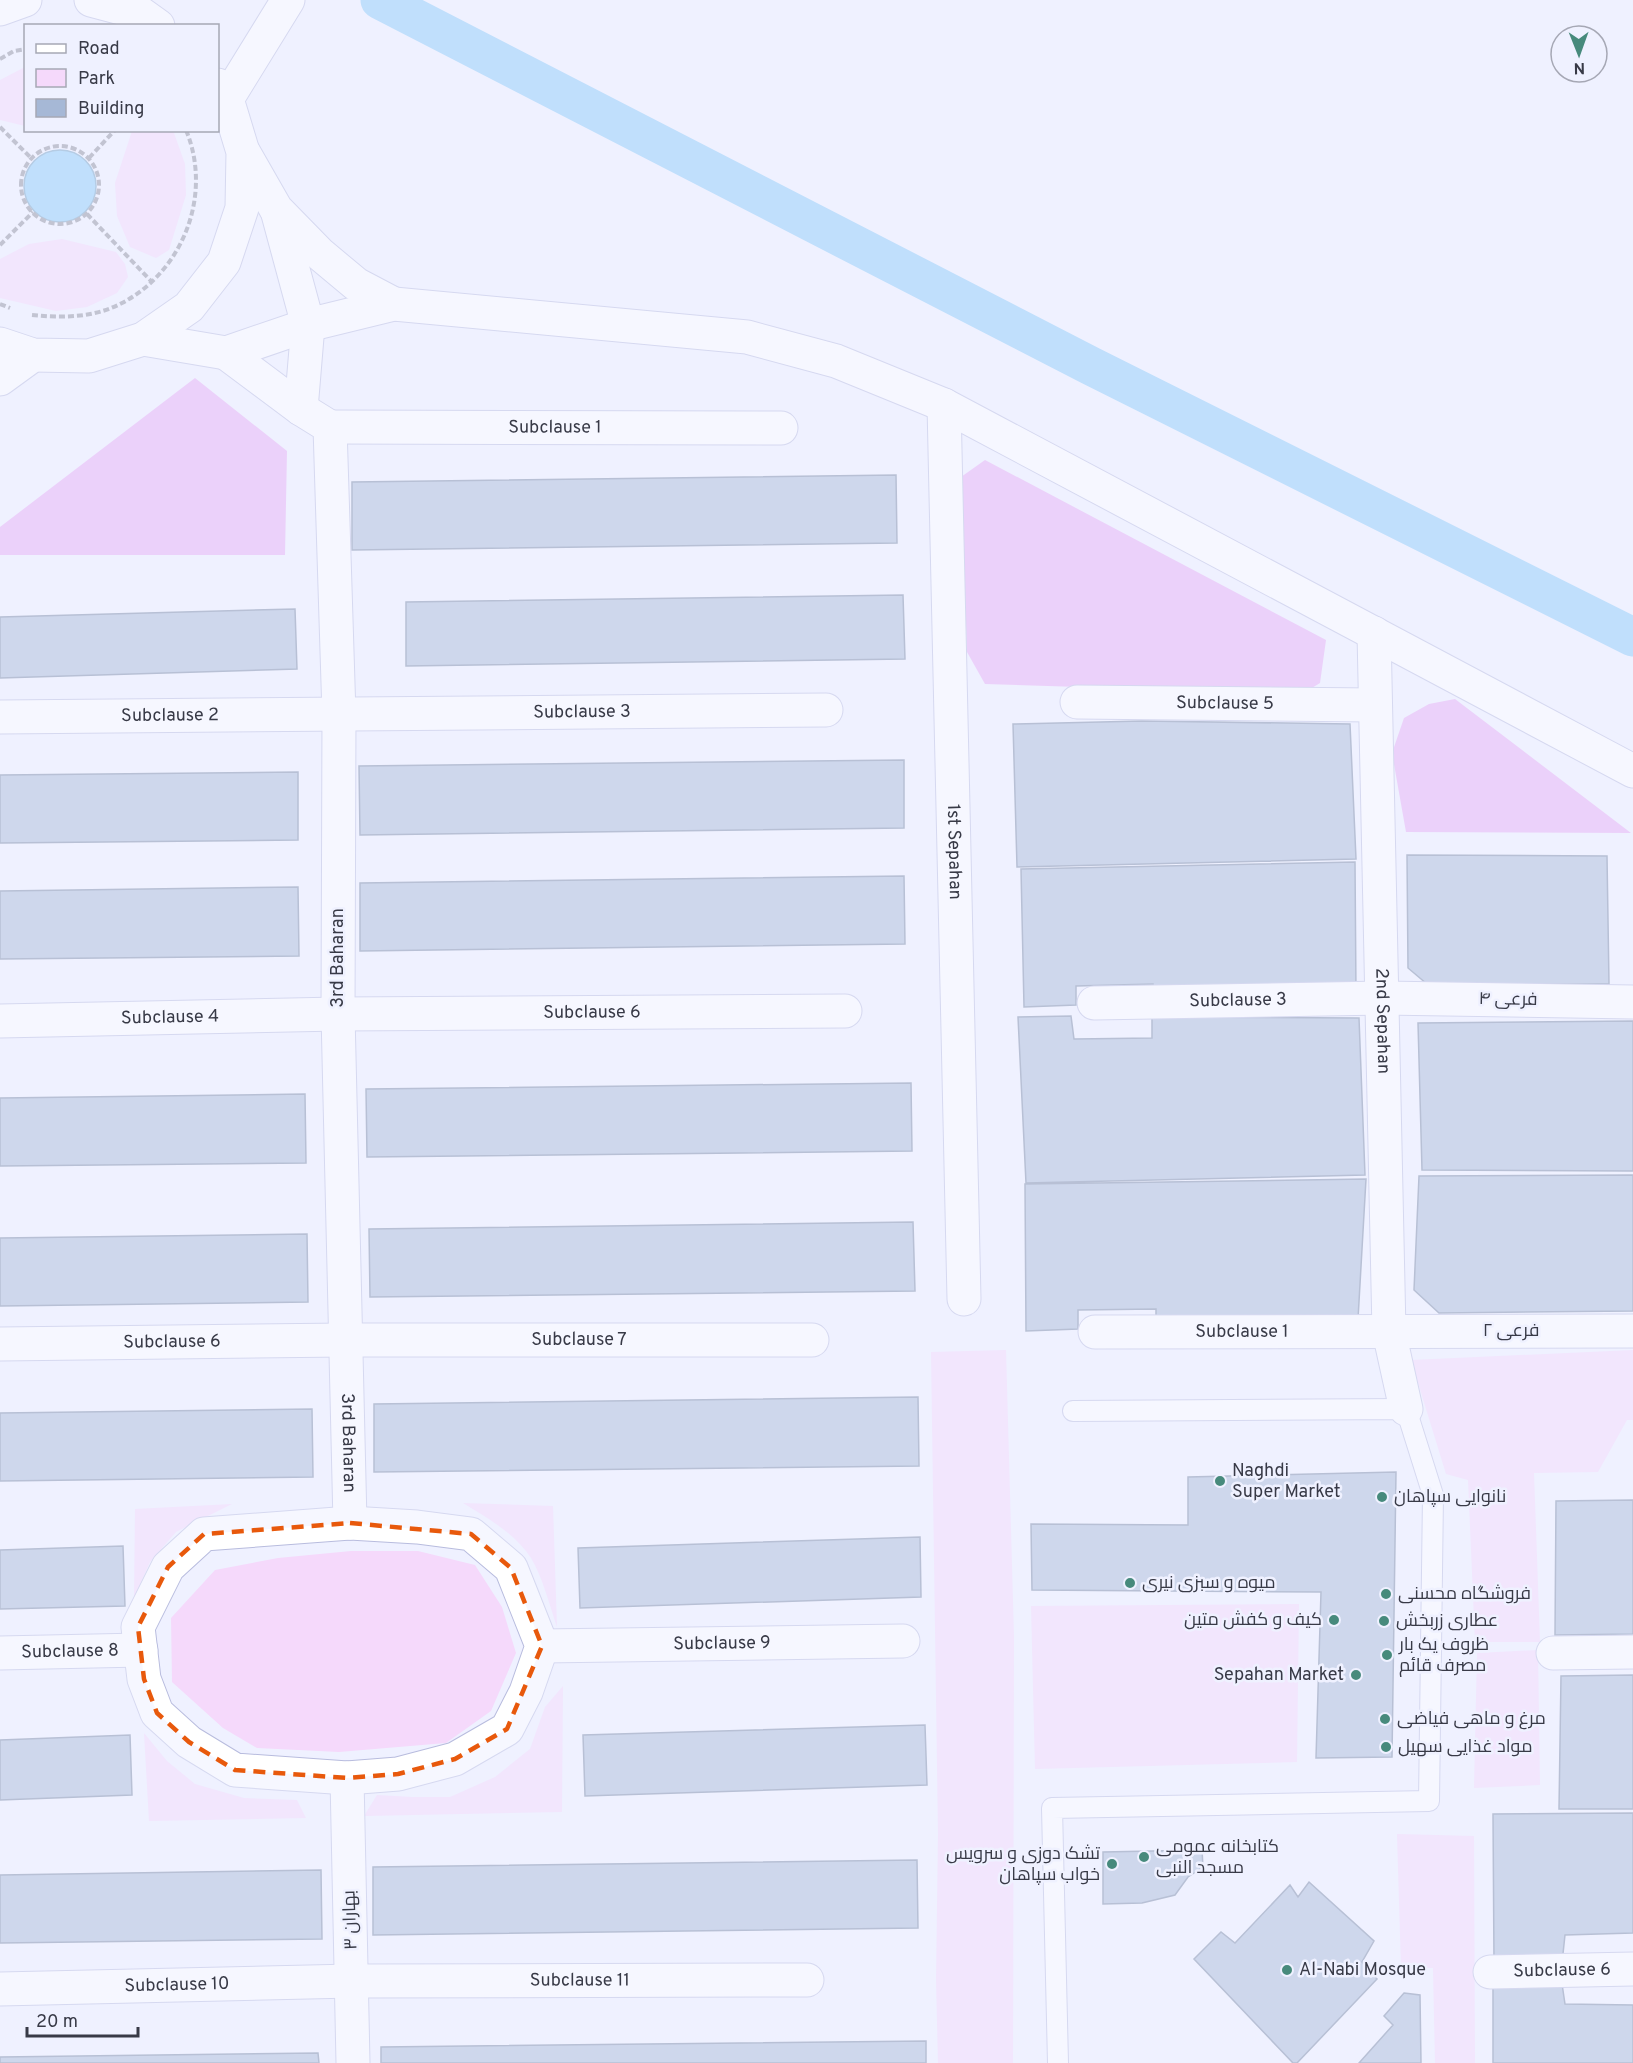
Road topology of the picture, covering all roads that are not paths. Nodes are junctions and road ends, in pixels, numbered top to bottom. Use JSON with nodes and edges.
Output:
{"nodes":[{"id":1,"x":25,"y":0,"type":"edge"},
{"id":2,"x":91,"y":0,"type":"edge"},
{"id":3,"x":288,"y":0,"type":"edge"},
{"id":4,"x":0,"y":9,"type":"edge"},
{"id":5,"x":155,"y":24,"type":"edge"},
{"id":6,"x":222,"y":92,"type":"edge"},
{"id":7,"x":243,"y":152,"type":"junction"},
{"id":8,"x":276,"y":209,"type":"junction"},
{"id":9,"x":394,"y":304,"type":"junction"},
{"id":10,"x":308,"y":325,"type":"junction"},
{"id":11,"x":143,"y":339,"type":"junction"},
{"id":12,"x":0,"y":344,"type":"edge"},
{"id":13,"x":226,"y":353,"type":"junction"},
{"id":14,"x":33,"y":355,"type":"junction"},
{"id":15,"x":0,"y":367,"type":"edge"},
{"id":16,"x":0,"y":379,"type":"edge"},
{"id":17,"x":944,"y":405,"type":"junction"},
{"id":18,"x":301,"y":409,"type":"junction"},
{"id":19,"x":330,"y":427,"type":"junction"},
{"id":20,"x":781,"y":428,"type":"dead end"},
{"id":21,"x":1374,"y":633,"type":"junction"},
{"id":22,"x":1077,"y":702,"type":"dead end"},
{"id":23,"x":1374,"y":705,"type":"junction"},
{"id":24,"x":826,"y":710,"type":"dead end"},
{"id":25,"x":339,"y":715,"type":"junction"},
{"id":26,"x":0,"y":717,"type":"edge"},
{"id":27,"x":1633,"y":771,"type":"edge"},
{"id":28,"x":1383,"y":998,"type":"junction"},
{"id":29,"x":1633,"y":1002,"type":"edge"},
{"id":30,"x":1094,"y":1003,"type":"dead end"},
{"id":31,"x":845,"y":1011,"type":"dead end"},
{"id":32,"x":338,"y":1014,"type":"junction"},
{"id":33,"x":0,"y":1021,"type":"edge"},
{"id":34,"x":964,"y":1299,"type":"dead end"},
{"id":35,"x":1633,"y":1331,"type":"edge"},
{"id":36,"x":1095,"y":1332,"type":"dead end"},
{"id":37,"x":1389,"y":1332,"type":"junction"},
{"id":38,"x":345,"y":1340,"type":"junction"},
{"id":39,"x":812,"y":1340,"type":"dead end"},
{"id":40,"x":0,"y":1344,"type":"edge"},
{"id":41,"x":1406,"y":1409,"type":"junction"},
{"id":42,"x":1073,"y":1411,"type":"dead end"},
{"id":43,"x":350,"y":1523,"type":"junction"},
{"id":44,"x":903,"y":1641,"type":"dead end"},
{"id":45,"x":542,"y":1646,"type":"junction"},
{"id":46,"x":141,"y":1650,"type":"junction"},
{"id":47,"x":1633,"y":1652,"type":"edge"},
{"id":48,"x":0,"y":1653,"type":"edge"},
{"id":49,"x":1552,"y":1653,"type":"dead end"},
{"id":50,"x":347,"y":1778,"type":"junction"},
{"id":51,"x":1633,"y":1969,"type":"edge"},
{"id":52,"x":1490,"y":1972,"type":"dead end"},
{"id":53,"x":807,"y":1980,"type":"dead end"},
{"id":54,"x":352,"y":1981,"type":"junction"},
{"id":55,"x":0,"y":1989,"type":"edge"},
{"id":56,"x":353,"y":2063,"type":"edge"},
{"id":57,"x":1058,"y":2063,"type":"edge"}],
"edges":[{"from":1,"to":4,"type":"street"},
{"from":2,"to":5,"type":"street"},
{"from":3,"to":6,"type":"street"},
{"from":6,"to":7,"type":"street"},
{"from":7,"to":8,"type":"street"},
{"from":7,"to":11,"type":"street"},
{"from":8,"to":9,"type":"street"},
{"from":8,"to":10,"type":"street"},
{"from":9,"to":10,"type":"street"},
{"from":9,"to":17,"type":"street"},
{"from":10,"to":13,"type":"street"},
{"from":10,"to":18,"type":"street"},
{"from":11,"to":13,"type":"street"},
{"from":11,"to":14,"type":"street"},
{"from":12,"to":14,"type":"street"},
{"from":13,"to":18,"type":"street"},
{"from":14,"to":15,"type":"street"},
{"from":14,"to":16,"type":"street"},
{"from":17,"to":21,"type":"street"},
{"from":17,"to":34,"type":"street","name":"1st Sepahan"},
{"from":18,"to":19,"type":"street"},
{"from":19,"to":20,"type":"street","name":"Subclause 1"},
{"from":19,"to":25,"type":"street","name":"3rd Baharan"},
{"from":21,"to":23,"type":"street","name":"2nd Sepahan"},
{"from":21,"to":27,"type":"street"},
{"from":22,"to":23,"type":"street","name":"Subclause 5"},
{"from":23,"to":28,"type":"street","name":"2nd Sepahan"},
{"from":24,"to":25,"type":"street","name":"Subclause 3"},
{"from":25,"to":26,"type":"street","name":"Subclause 2"},
{"from":25,"to":32,"type":"street","name":"3rd Baharan"},
{"from":28,"to":29,"type":"street","name":"فرعی ۴"},
{"from":28,"to":30,"type":"street","name":"Subclause 3"},
{"from":28,"to":37,"type":"street","name":"2nd Sepahan"},
{"from":31,"to":32,"type":"street","name":"Subclause 6"},
{"from":32,"to":33,"type":"street","name":"Subclause 4"},
{"from":32,"to":38,"type":"street","name":"3rd Baharan"},
{"from":35,"to":37,"type":"street","name":"فرعی ۲"},
{"from":36,"to":37,"type":"street","name":"Subclause 1"},
{"from":37,"to":41,"type":"street","name":"2nd Sepahan"},
{"from":38,"to":39,"type":"street","name":"Subclause 7"},
{"from":38,"to":40,"type":"street","name":"Subclause 6"},
{"from":38,"to":43,"type":"street","name":"3rd Baharan"},
{"from":41,"to":42,"type":"lane"},
{"from":41,"to":57,"type":"lane"},
{"from":43,"to":45,"type":"street"},
{"from":43,"to":46,"type":"street"},
{"from":44,"to":45,"type":"street","name":"Subclause 9"},
{"from":45,"to":50,"type":"street"},
{"from":46,"to":48,"type":"street","name":"Subclause 8"},
{"from":46,"to":50,"type":"street"},
{"from":47,"to":49,"type":"street"},
{"from":50,"to":54,"type":"street","name":"بهاران ۳"},
{"from":51,"to":52,"type":"street","name":"Subclause 6"},
{"from":53,"to":54,"type":"street","name":"Subclause 11"},
{"from":54,"to":55,"type":"street","name":"Subclause 10"},
{"from":54,"to":56,"type":"street","name":"بهاران ۳"}]}
